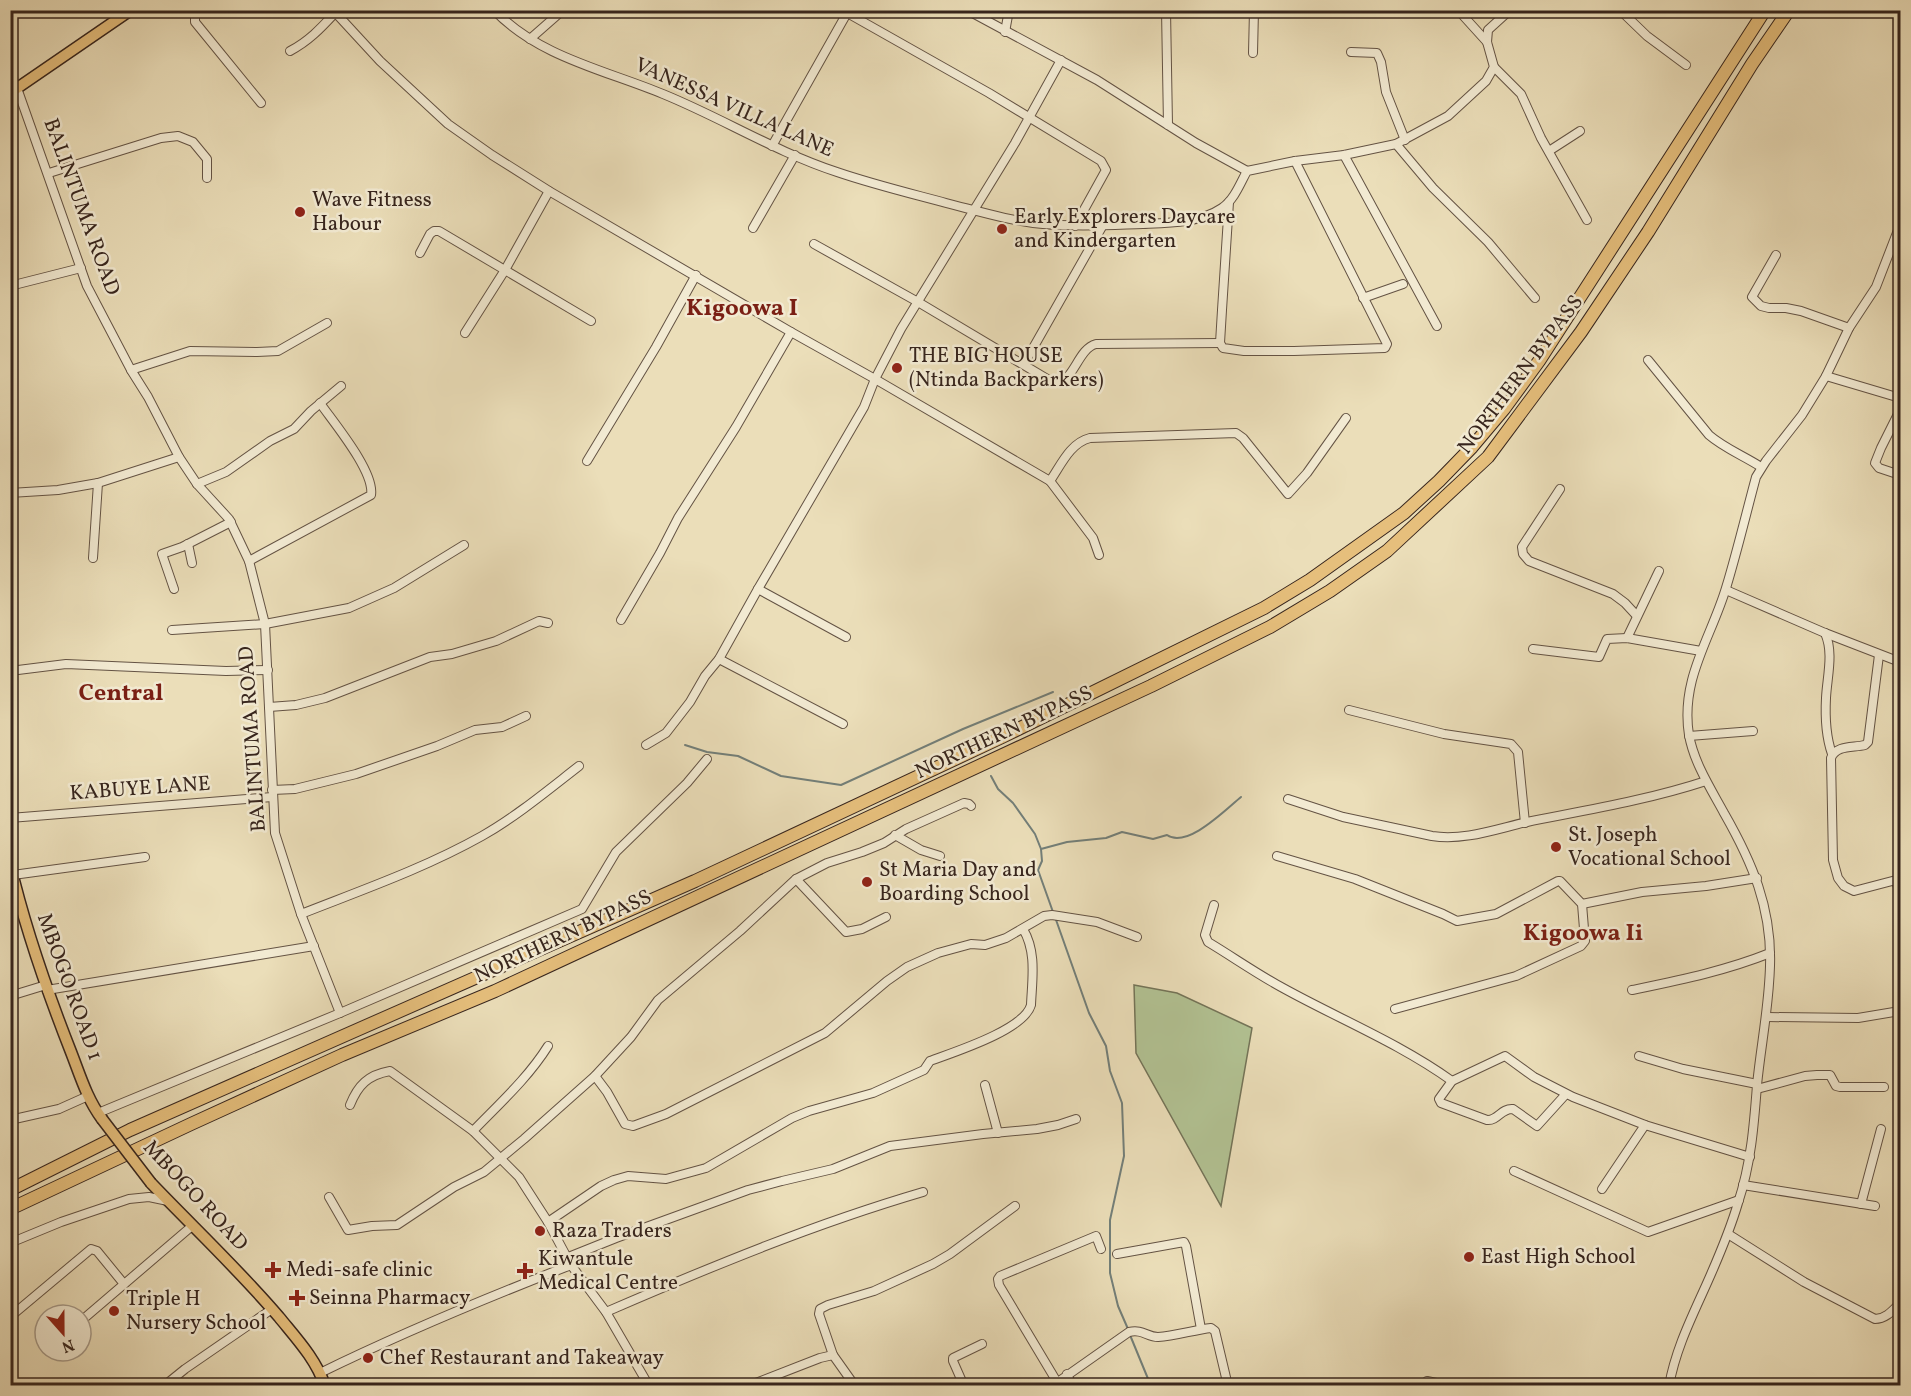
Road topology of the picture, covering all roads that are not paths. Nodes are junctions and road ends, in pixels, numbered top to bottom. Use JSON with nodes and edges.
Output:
{"nodes":[{"id":1,"x":131,"y":10,"type":"edge"},
{"id":2,"x":195,"y":10,"type":"edge"},
{"id":3,"x":494,"y":10,"type":"edge"},
{"id":4,"x":563,"y":10,"type":"edge"},
{"id":5,"x":967,"y":10,"type":"edge"},
{"id":6,"x":1009,"y":10,"type":"edge"},
{"id":7,"x":1166,"y":10,"type":"edge"},
{"id":8,"x":1254,"y":10,"type":"edge"},
{"id":9,"x":1458,"y":10,"type":"edge"},
{"id":10,"x":1510,"y":10,"type":"edge"},
{"id":11,"x":1620,"y":10,"type":"edge"},
{"id":12,"x":1765,"y":10,"type":"edge"},
{"id":13,"x":1789,"y":10,"type":"edge"},
{"id":14,"x":334,"y":12,"type":"edge"},
{"id":15,"x":845,"y":12,"type":"edge"},
{"id":16,"x":114,"y":15,"type":"edge"},
{"id":17,"x":1005,"y":32,"type":"junction"},
{"id":18,"x":530,"y":39,"type":"junction"},
{"id":19,"x":1486,"y":42,"type":"junction"},
{"id":20,"x":290,"y":51,"type":"dead end"},
{"id":21,"x":1351,"y":52,"type":"dead end"},
{"id":22,"x":1253,"y":53,"type":"dead end"},
{"id":23,"x":1061,"y":60,"type":"junction"},
{"id":24,"x":1686,"y":65,"type":"dead end"},
{"id":25,"x":1494,"y":67,"type":"junction"},
{"id":26,"x":14,"y":90,"type":"edge"},
{"id":27,"x":261,"y":103,"type":"dead end"},
{"id":28,"x":1029,"y":118,"type":"junction"},
{"id":29,"x":1168,"y":126,"type":"junction"},
{"id":30,"x":1580,"y":131,"type":"dead end"},
{"id":31,"x":1400,"y":142,"type":"junction"},
{"id":32,"x":772,"y":146,"type":"junction"},
{"id":33,"x":1549,"y":152,"type":"junction"},
{"id":34,"x":795,"y":155,"type":"junction"},
{"id":35,"x":1344,"y":155,"type":"junction"},
{"id":36,"x":1294,"y":161,"type":"junction"},
{"id":37,"x":1247,"y":171,"type":"junction"},
{"id":38,"x":49,"y":173,"type":"junction"},
{"id":39,"x":207,"y":178,"type":"dead end"},
{"id":40,"x":549,"y":191,"type":"junction"},
{"id":41,"x":1229,"y":202,"type":"junction"},
{"id":42,"x":974,"y":210,"type":"junction"},
{"id":43,"x":1587,"y":220,"type":"dead end"},
{"id":44,"x":1103,"y":225,"type":"junction"},
{"id":45,"x":1900,"y":225,"type":"edge"},
{"id":46,"x":1075,"y":226,"type":"junction"},
{"id":47,"x":753,"y":228,"type":"dead end"},
{"id":48,"x":814,"y":244,"type":"dead end"},
{"id":49,"x":420,"y":253,"type":"dead end"},
{"id":50,"x":1776,"y":255,"type":"dead end"},
{"id":51,"x":81,"y":268,"type":"junction"},
{"id":52,"x":504,"y":270,"type":"junction"},
{"id":53,"x":696,"y":275,"type":"junction"},
{"id":54,"x":1403,"y":284,"type":"dead end"},
{"id":55,"x":10,"y":286,"type":"edge"},
{"id":56,"x":1363,"y":298,"type":"junction"},
{"id":57,"x":1535,"y":298,"type":"dead end"},
{"id":58,"x":918,"y":302,"type":"junction"},
{"id":59,"x":591,"y":321,"type":"dead end"},
{"id":60,"x":327,"y":323,"type":"dead end"},
{"id":61,"x":1437,"y":326,"type":"dead end"},
{"id":62,"x":1849,"y":328,"type":"junction"},
{"id":63,"x":791,"y":332,"type":"junction"},
{"id":64,"x":465,"y":333,"type":"dead end"},
{"id":65,"x":1220,"y":343,"type":"junction"},
{"id":66,"x":1648,"y":360,"type":"dead end"},
{"id":67,"x":1024,"y":364,"type":"junction"},
{"id":68,"x":131,"y":370,"type":"junction"},
{"id":69,"x":1826,"y":376,"type":"junction"},
{"id":70,"x":875,"y":379,"type":"junction"},
{"id":71,"x":340,"y":386,"type":"dead end"},
{"id":72,"x":1900,"y":398,"type":"edge"},
{"id":73,"x":320,"y":403,"type":"junction"},
{"id":74,"x":1900,"y":410,"type":"edge"},
{"id":75,"x":1346,"y":418,"type":"dead end"},
{"id":76,"x":179,"y":457,"type":"junction"},
{"id":77,"x":587,"y":461,"type":"dead end"},
{"id":78,"x":1761,"y":467,"type":"junction"},
{"id":79,"x":1900,"y":475,"type":"edge"},
{"id":80,"x":1050,"y":481,"type":"junction"},
{"id":81,"x":98,"y":483,"type":"junction"},
{"id":82,"x":197,"y":484,"type":"junction"},
{"id":83,"x":1560,"y":489,"type":"dead end"},
{"id":84,"x":10,"y":492,"type":"edge"},
{"id":85,"x":231,"y":522,"type":"junction"},
{"id":86,"x":188,"y":544,"type":"junction"},
{"id":87,"x":464,"y":545,"type":"dead end"},
{"id":88,"x":1099,"y":555,"type":"dead end"},
{"id":89,"x":93,"y":558,"type":"dead end"},
{"id":90,"x":249,"y":561,"type":"junction"},
{"id":91,"x":192,"y":562,"type":"dead end"},
{"id":92,"x":1659,"y":571,"type":"dead end"},
{"id":93,"x":174,"y":589,"type":"dead end"},
{"id":94,"x":758,"y":589,"type":"junction"},
{"id":95,"x":1726,"y":590,"type":"junction"},
{"id":96,"x":1637,"y":616,"type":"junction"},
{"id":97,"x":621,"y":620,"type":"dead end"},
{"id":98,"x":548,"y":623,"type":"dead end"},
{"id":99,"x":265,"y":624,"type":"junction"},
{"id":100,"x":172,"y":630,"type":"dead end"},
{"id":101,"x":1825,"y":633,"type":"junction"},
{"id":102,"x":846,"y":637,"type":"dead end"},
{"id":103,"x":1627,"y":638,"type":"junction"},
{"id":104,"x":1533,"y":649,"type":"dead end"},
{"id":105,"x":1701,"y":651,"type":"junction"},
{"id":106,"x":1880,"y":655,"type":"junction"},
{"id":107,"x":719,"y":659,"type":"junction"},
{"id":108,"x":1900,"y":662,"type":"edge"},
{"id":109,"x":268,"y":670,"type":"junction"},
{"id":110,"x":10,"y":671,"type":"edge"},
{"id":111,"x":269,"y":707,"type":"junction"},
{"id":112,"x":1349,"y":710,"type":"dead end"},
{"id":113,"x":526,"y":716,"type":"dead end"},
{"id":114,"x":843,"y":724,"type":"dead end"},
{"id":115,"x":1753,"y":731,"type":"dead end"},
{"id":116,"x":1689,"y":735,"type":"junction"},
{"id":117,"x":646,"y":745,"type":"dead end"},
{"id":118,"x":1832,"y":754,"type":"junction"},
{"id":119,"x":707,"y":759,"type":"dead end"},
{"id":120,"x":579,"y":766,"type":"dead end"},
{"id":121,"x":1706,"y":781,"type":"junction"},
{"id":122,"x":272,"y":794,"type":"junction"},
{"id":123,"x":1288,"y":799,"type":"dead end"},
{"id":124,"x":971,"y":806,"type":"dead end"},
{"id":125,"x":10,"y":818,"type":"edge"},
{"id":126,"x":1525,"y":823,"type":"junction"},
{"id":127,"x":895,"y":835,"type":"junction"},
{"id":128,"x":940,"y":856,"type":"dead end"},
{"id":129,"x":1277,"y":856,"type":"dead end"},
{"id":130,"x":145,"y":857,"type":"dead end"},
{"id":131,"x":10,"y":864,"type":"edge"},
{"id":132,"x":1757,"y":878,"type":"junction"},
{"id":133,"x":796,"y":879,"type":"junction"},
{"id":134,"x":13,"y":881,"type":"edge"},
{"id":135,"x":1900,"y":895,"type":"edge"},
{"id":136,"x":1582,"y":904,"type":"junction"},
{"id":137,"x":1214,"y":905,"type":"dead end"},
{"id":138,"x":301,"y":914,"type":"junction"},
{"id":139,"x":886,"y":917,"type":"dead end"},
{"id":140,"x":1023,"y":929,"type":"junction"},
{"id":141,"x":1137,"y":937,"type":"dead end"},
{"id":142,"x":314,"y":946,"type":"junction"},
{"id":143,"x":1770,"y":953,"type":"junction"},
{"id":144,"x":46,"y":987,"type":"junction"},
{"id":145,"x":1632,"y":990,"type":"dead end"},
{"id":146,"x":10,"y":996,"type":"edge"},
{"id":147,"x":1395,"y":1009,"type":"dead end"},
{"id":148,"x":1900,"y":1011,"type":"edge"},
{"id":149,"x":340,"y":1013,"type":"junction"},
{"id":150,"x":1767,"y":1017,"type":"junction"},
{"id":151,"x":548,"y":1046,"type":"dead end"},
{"id":152,"x":1639,"y":1056,"type":"dead end"},
{"id":153,"x":595,"y":1076,"type":"junction"},
{"id":154,"x":1452,"y":1082,"type":"junction"},
{"id":155,"x":985,"y":1085,"type":"dead end"},
{"id":156,"x":1757,"y":1087,"type":"junction"},
{"id":157,"x":1884,"y":1087,"type":"dead end"},
{"id":158,"x":1566,"y":1094,"type":"junction"},
{"id":159,"x":88,"y":1096,"type":"junction"},
{"id":160,"x":350,"y":1105,"type":"dead end"},
{"id":161,"x":100,"y":1116,"type":"junction"},
{"id":162,"x":1076,"y":1119,"type":"dead end"},
{"id":163,"x":10,"y":1120,"type":"edge"},
{"id":164,"x":1645,"y":1125,"type":"junction"},
{"id":165,"x":1881,"y":1129,"type":"dead end"},
{"id":166,"x":473,"y":1131,"type":"junction"},
{"id":167,"x":998,"y":1133,"type":"junction"},
{"id":168,"x":1750,"y":1157,"type":"junction"},
{"id":169,"x":499,"y":1158,"type":"junction"},
{"id":170,"x":1514,"y":1171,"type":"dead end"},
{"id":171,"x":1743,"y":1185,"type":"junction"},
{"id":172,"x":1602,"y":1189,"type":"dead end"},
{"id":173,"x":10,"y":1190,"type":"edge"},
{"id":174,"x":923,"y":1192,"type":"dead end"},
{"id":175,"x":329,"y":1197,"type":"dead end"},
{"id":176,"x":1739,"y":1200,"type":"junction"},
{"id":177,"x":168,"y":1201,"type":"junction"},
{"id":178,"x":1861,"y":1204,"type":"junction"},
{"id":179,"x":1015,"y":1206,"type":"dead end"},
{"id":180,"x":1875,"y":1206,"type":"dead end"},
{"id":181,"x":10,"y":1209,"type":"edge"},
{"id":182,"x":548,"y":1222,"type":"junction"},
{"id":183,"x":192,"y":1226,"type":"junction"},
{"id":184,"x":1728,"y":1234,"type":"junction"},
{"id":185,"x":10,"y":1244,"type":"edge"},
{"id":186,"x":1101,"y":1249,"type":"dead end"},
{"id":187,"x":1118,"y":1254,"type":"dead end"},
{"id":188,"x":568,"y":1262,"type":"junction"},
{"id":189,"x":124,"y":1284,"type":"junction"},
{"id":190,"x":1900,"y":1303,"type":"edge"},
{"id":191,"x":272,"y":1309,"type":"junction"},
{"id":192,"x":93,"y":1311,"type":"edge"},
{"id":193,"x":606,"y":1312,"type":"junction"},
{"id":194,"x":10,"y":1317,"type":"edge"},
{"id":195,"x":1201,"y":1329,"type":"junction"},
{"id":196,"x":982,"y":1344,"type":"dead end"},
{"id":197,"x":833,"y":1355,"type":"junction"},
{"id":198,"x":1067,"y":1374,"type":"junction"},
{"id":199,"x":320,"y":1381,"type":"edge"},
{"id":200,"x":1427,"y":1381,"type":"dead end"},
{"id":201,"x":1055,"y":1384,"type":"edge"},
{"id":202,"x":164,"y":1386,"type":"edge"},
{"id":203,"x":649,"y":1386,"type":"edge"},
{"id":204,"x":747,"y":1386,"type":"edge"},
{"id":205,"x":855,"y":1386,"type":"edge"},
{"id":206,"x":964,"y":1386,"type":"edge"},
{"id":207,"x":1072,"y":1386,"type":"edge"},
{"id":208,"x":1228,"y":1386,"type":"edge"},
{"id":209,"x":1450,"y":1386,"type":"edge"},
{"id":210,"x":1669,"y":1386,"type":"edge"}],
"edges":[{"from":1,"to":16,"type":"main road"},
{"from":2,"to":27,"type":"street"},
{"from":3,"to":18,"type":"street","name":"VANESSA VILLA LANE"},
{"from":4,"to":18,"type":"street"},
{"from":5,"to":17,"type":"street"},
{"from":6,"to":17,"type":"street"},
{"from":7,"to":29,"type":"street"},
{"from":8,"to":22,"type":"street"},
{"from":9,"to":19,"type":"street"},
{"from":10,"to":19,"type":"street"},
{"from":11,"to":24,"type":"street"},
{"from":12,"to":173,"type":"highway","name":"NORTHERN BYPASS"},
{"from":13,"to":181,"type":"highway","name":"NORTHERN BYPASS"},
{"from":14,"to":20,"type":"street"},
{"from":14,"to":40,"type":"street"},
{"from":15,"to":28,"type":"street"},
{"from":15,"to":32,"type":"street"},
{"from":16,"to":26,"type":"main road"},
{"from":17,"to":23,"type":"street"},
{"from":18,"to":32,"type":"street","name":"VANESSA VILLA LANE"},
{"from":19,"to":25,"type":"street"},
{"from":21,"to":31,"type":"street"},
{"from":23,"to":28,"type":"street"},
{"from":23,"to":29,"type":"street"},
{"from":25,"to":31,"type":"street"},
{"from":25,"to":33,"type":"street"},
{"from":26,"to":38,"type":"street","name":"BALINTUMA ROAD"},
{"from":28,"to":42,"type":"street"},
{"from":28,"to":46,"type":"street"},
{"from":29,"to":37,"type":"street"},
{"from":30,"to":33,"type":"street"},
{"from":31,"to":35,"type":"street"},
{"from":31,"to":57,"type":"street"},
{"from":32,"to":34,"type":"street","name":"VANESSA VILLA LANE"},
{"from":33,"to":43,"type":"street"},
{"from":34,"to":42,"type":"street","name":"VANESSA VILLA LANE"},
{"from":34,"to":47,"type":"street"},
{"from":35,"to":36,"type":"street"},
{"from":35,"to":61,"type":"street"},
{"from":36,"to":37,"type":"street"},
{"from":36,"to":56,"type":"street"},
{"from":37,"to":41,"type":"street"},
{"from":38,"to":39,"type":"street"},
{"from":38,"to":51,"type":"street","name":"BALINTUMA ROAD"},
{"from":40,"to":52,"type":"street"},
{"from":40,"to":53,"type":"street"},
{"from":41,"to":44,"type":"street","name":"VANESSA VILLA LANE"},
{"from":41,"to":65,"type":"street"},
{"from":42,"to":46,"type":"street","name":"VANESSA VILLA LANE"},
{"from":42,"to":58,"type":"street"},
{"from":44,"to":46,"type":"street","name":"VANESSA VILLA LANE"},
{"from":44,"to":67,"type":"street"},
{"from":45,"to":62,"type":"street"},
{"from":48,"to":58,"type":"street"},
{"from":49,"to":52,"type":"street"},
{"from":50,"to":62,"type":"street"},
{"from":51,"to":55,"type":"street"},
{"from":51,"to":68,"type":"street","name":"BALINTUMA ROAD"},
{"from":52,"to":59,"type":"street"},
{"from":52,"to":64,"type":"street"},
{"from":53,"to":63,"type":"street"},
{"from":53,"to":77,"type":"street"},
{"from":54,"to":56,"type":"street"},
{"from":56,"to":65,"type":"street"},
{"from":58,"to":67,"type":"street"},
{"from":58,"to":70,"type":"street"},
{"from":60,"to":68,"type":"street"},
{"from":62,"to":69,"type":"street"},
{"from":63,"to":70,"type":"street"},
{"from":63,"to":97,"type":"street"},
{"from":65,"to":67,"type":"street"},
{"from":66,"to":78,"type":"street"},
{"from":68,"to":76,"type":"street","name":"BALINTUMA ROAD"},
{"from":69,"to":72,"type":"street"},
{"from":69,"to":78,"type":"street"},
{"from":70,"to":80,"type":"street"},
{"from":70,"to":94,"type":"street"},
{"from":71,"to":73,"type":"street"},
{"from":73,"to":82,"type":"street"},
{"from":73,"to":90,"type":"street"},
{"from":74,"to":79,"type":"street"},
{"from":75,"to":80,"type":"street"},
{"from":76,"to":81,"type":"street"},
{"from":76,"to":82,"type":"street","name":"BALINTUMA ROAD"},
{"from":78,"to":95,"type":"street"},
{"from":80,"to":88,"type":"street"},
{"from":81,"to":84,"type":"street"},
{"from":81,"to":89,"type":"street"},
{"from":82,"to":85,"type":"street","name":"BALINTUMA ROAD"},
{"from":83,"to":96,"type":"street"},
{"from":85,"to":86,"type":"street"},
{"from":85,"to":90,"type":"street","name":"BALINTUMA ROAD"},
{"from":86,"to":91,"type":"street"},
{"from":86,"to":93,"type":"street"},
{"from":87,"to":99,"type":"street"},
{"from":90,"to":99,"type":"street","name":"BALINTUMA ROAD"},
{"from":92,"to":96,"type":"street"},
{"from":94,"to":102,"type":"street"},
{"from":94,"to":107,"type":"street"},
{"from":95,"to":101,"type":"street"},
{"from":95,"to":105,"type":"street"},
{"from":96,"to":103,"type":"street"},
{"from":98,"to":111,"type":"street"},
{"from":99,"to":100,"type":"street"},
{"from":99,"to":109,"type":"street","name":"BALINTUMA ROAD"},
{"from":101,"to":106,"type":"street"},
{"from":101,"to":118,"type":"street"},
{"from":103,"to":104,"type":"street"},
{"from":103,"to":105,"type":"street"},
{"from":105,"to":116,"type":"street"},
{"from":106,"to":108,"type":"street"},
{"from":106,"to":118,"type":"street"},
{"from":107,"to":114,"type":"street"},
{"from":107,"to":117,"type":"street"},
{"from":109,"to":110,"type":"street"},
{"from":109,"to":111,"type":"street","name":"BALINTUMA ROAD"},
{"from":111,"to":122,"type":"street","name":"BALINTUMA ROAD"},
{"from":112,"to":126,"type":"street"},
{"from":113,"to":122,"type":"street","name":"KABUYE LANE"},
{"from":115,"to":116,"type":"street"},
{"from":116,"to":121,"type":"street"},
{"from":118,"to":135,"type":"street"},
{"from":119,"to":149,"type":"street"},
{"from":120,"to":138,"type":"street"},
{"from":121,"to":126,"type":"street"},
{"from":121,"to":132,"type":"street"},
{"from":122,"to":125,"type":"street","name":"KABUYE LANE"},
{"from":122,"to":138,"type":"street","name":"BALINTUMA ROAD"},
{"from":123,"to":126,"type":"street"},
{"from":124,"to":127,"type":"street"},
{"from":127,"to":128,"type":"street"},
{"from":127,"to":133,"type":"street"},
{"from":129,"to":136,"type":"street"},
{"from":130,"to":134,"type":"street"},
{"from":131,"to":134,"type":"main road","name":"MBOGO ROAD 1"},
{"from":132,"to":136,"type":"street"},
{"from":132,"to":143,"type":"street"},
{"from":133,"to":139,"type":"street"},
{"from":133,"to":153,"type":"street"},
{"from":134,"to":144,"type":"main road","name":"MBOGO ROAD 1"},
{"from":136,"to":147,"type":"street"},
{"from":137,"to":154,"type":"street"},
{"from":138,"to":142,"type":"street","name":"BALINTUMA ROAD"},
{"from":140,"to":141,"type":"street"},
{"from":140,"to":153,"type":"street"},
{"from":140,"to":182,"type":"street"},
{"from":142,"to":144,"type":"street"},
{"from":142,"to":149,"type":"street","name":"BALINTUMA ROAD"},
{"from":143,"to":145,"type":"street"},
{"from":143,"to":150,"type":"street"},
{"from":144,"to":146,"type":"street"},
{"from":144,"to":159,"type":"main road","name":"MBOGO ROAD 1"},
{"from":148,"to":150,"type":"street"},
{"from":149,"to":161,"type":"street"},
{"from":150,"to":156,"type":"street"},
{"from":151,"to":166,"type":"street"},
{"from":152,"to":156,"type":"street"},
{"from":153,"to":169,"type":"street"},
{"from":154,"to":158,"type":"street"},
{"from":154,"to":158,"type":"street"},
{"from":155,"to":167,"type":"street"},
{"from":156,"to":157,"type":"street"},
{"from":156,"to":168,"type":"street"},
{"from":158,"to":164,"type":"street"},
{"from":159,"to":161,"type":"main road","name":"MBOGO ROAD 1"},
{"from":159,"to":163,"type":"street"},
{"from":160,"to":166,"type":"street"},
{"from":161,"to":177,"type":"main road","name":"MBOGO ROAD","bridge":true},
{"from":162,"to":167,"type":"street"},
{"from":164,"to":168,"type":"street"},
{"from":164,"to":172,"type":"street"},
{"from":165,"to":178,"type":"street"},
{"from":166,"to":169,"type":"street"},
{"from":167,"to":188,"type":"street"},
{"from":168,"to":171,"type":"street"},
{"from":169,"to":175,"type":"street"},
{"from":169,"to":182,"type":"street"},
{"from":170,"to":176,"type":"street"},
{"from":171,"to":176,"type":"street"},
{"from":171,"to":178,"type":"street"},
{"from":174,"to":193,"type":"street"},
{"from":176,"to":184,"type":"street"},
{"from":177,"to":183,"type":"main road","name":"MBOGO ROAD"},
{"from":177,"to":185,"type":"street"},
{"from":178,"to":180,"type":"street"},
{"from":179,"to":197,"type":"street"},
{"from":182,"to":188,"type":"street"},
{"from":183,"to":189,"type":"street"},
{"from":183,"to":191,"type":"main road","name":"MBOGO ROAD"},
{"from":184,"to":190,"type":"street"},
{"from":184,"to":210,"type":"street"},
{"from":186,"to":201,"type":"street"},
{"from":187,"to":195,"type":"street"},
{"from":188,"to":193,"type":"street"},
{"from":188,"to":199,"type":"street"},
{"from":189,"to":192,"type":"street"},
{"from":189,"to":194,"type":"street"},
{"from":191,"to":199,"type":"main road","name":"MBOGO ROAD"},
{"from":191,"to":202,"type":"street"},
{"from":193,"to":203,"type":"street"},
{"from":195,"to":198,"type":"street"},
{"from":195,"to":208,"type":"street"},
{"from":196,"to":206,"type":"street"},
{"from":197,"to":204,"type":"street"},
{"from":197,"to":205,"type":"street"},
{"from":198,"to":201,"type":"street"},
{"from":198,"to":207,"type":"street"},
{"from":200,"to":209,"type":"street"}]}
